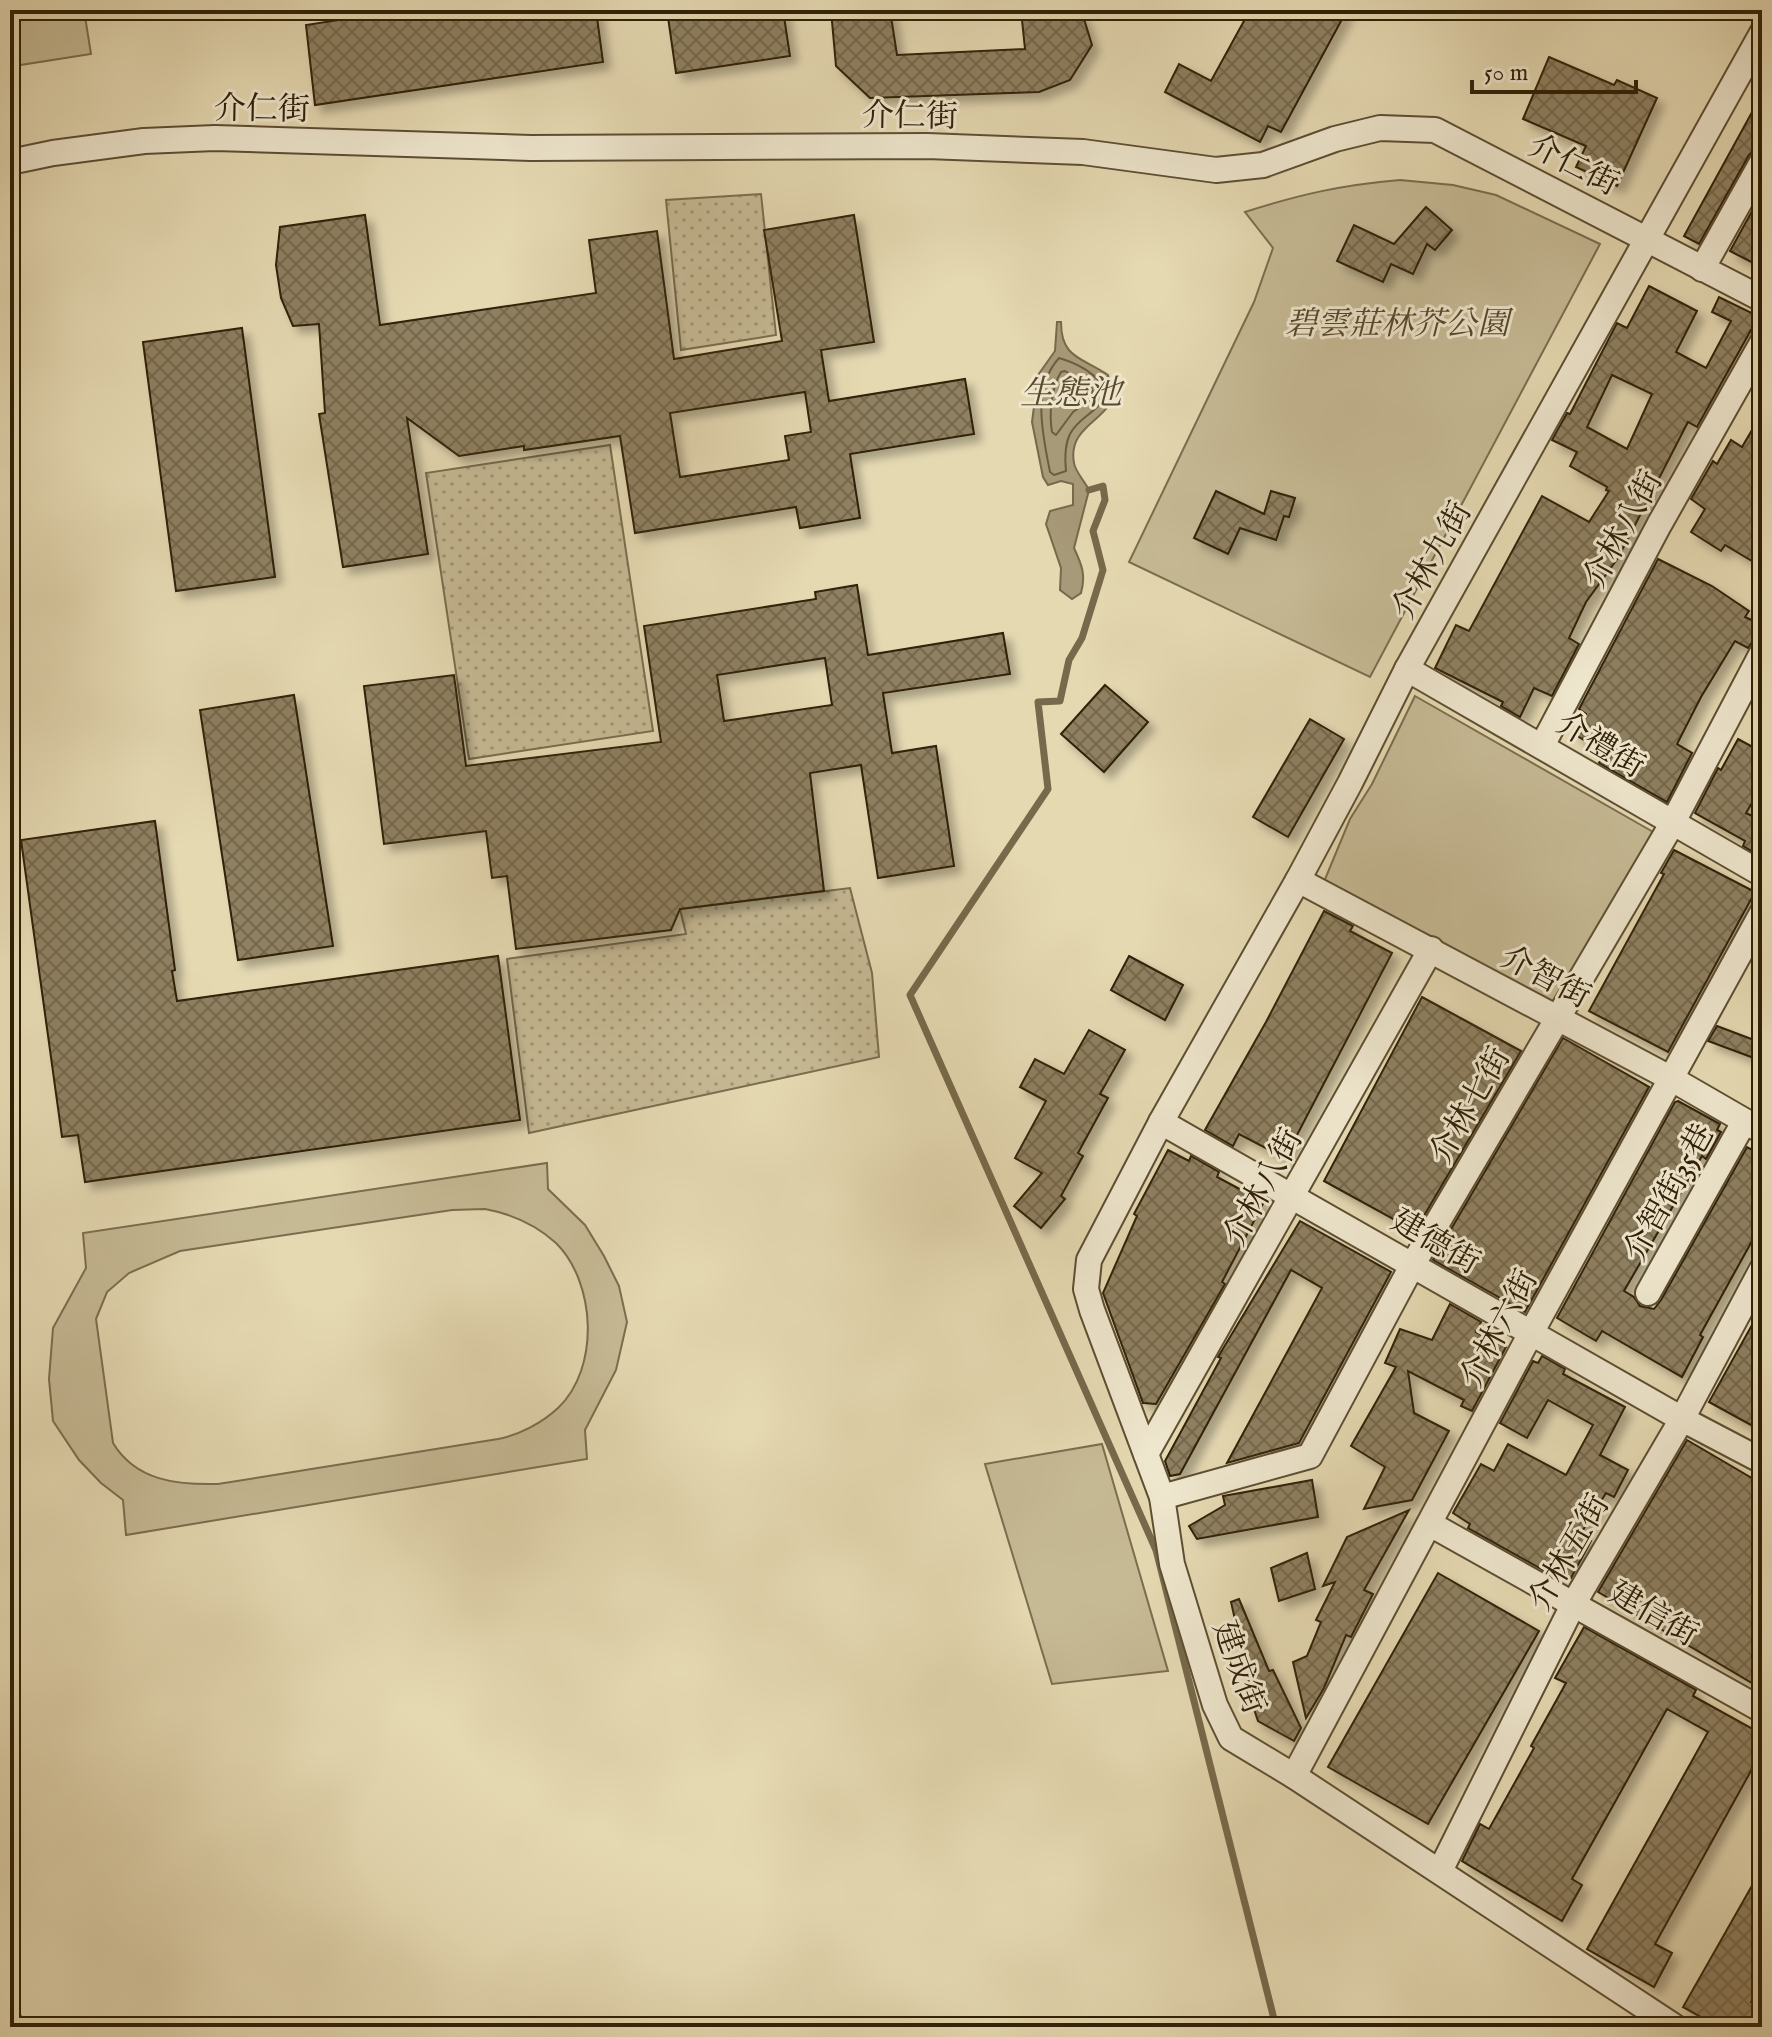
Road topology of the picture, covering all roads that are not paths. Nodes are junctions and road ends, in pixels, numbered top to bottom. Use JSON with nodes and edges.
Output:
{"nodes":[{"id":1,"x":1762,"y":33,"type":"edge"},
{"id":2,"x":10,"y":162,"type":"edge"},
{"id":3,"x":1762,"y":162,"type":"edge"},
{"id":4,"x":1644,"y":239,"type":"junction"},
{"id":5,"x":1702,"y":269,"type":"junction"},
{"id":6,"x":1762,"y":299,"type":"edge"},
{"id":7,"x":1762,"y":343,"type":"edge"},
{"id":8,"x":1762,"y":653,"type":"edge"},
{"id":9,"x":1407,"y":669,"type":"junction"},
{"id":10,"x":1542,"y":746,"type":"junction"},
{"id":11,"x":1672,"y":824,"type":"junction"},
{"id":12,"x":1762,"y":874,"type":"edge"},
{"id":13,"x":1298,"y":880,"type":"junction"},
{"id":14,"x":1762,"y":913,"type":"edge"},
{"id":15,"x":1431,"y":949,"type":"junction"},
{"id":16,"x":1557,"y":1019,"type":"junction"},
{"id":17,"x":1672,"y":1079,"type":"junction"},
{"id":18,"x":1161,"y":1122,"type":"junction"},
{"id":19,"x":1753,"y":1126,"type":"edge"},
{"id":20,"x":1293,"y":1195,"type":"junction"},
{"id":21,"x":1413,"y":1264,"type":"junction"},
{"id":22,"x":1762,"y":1269,"type":"edge"},
{"id":23,"x":1648,"y":1293,"type":"dead end"},
{"id":24,"x":1531,"y":1333,"type":"junction"},
{"id":25,"x":1682,"y":1419,"type":"junction"},
{"id":26,"x":1146,"y":1454,"type":"junction"},
{"id":27,"x":1761,"y":1458,"type":"edge"},
{"id":28,"x":1162,"y":1497,"type":"junction"},
{"id":29,"x":1430,"y":1524,"type":"junction"},
{"id":30,"x":1574,"y":1603,"type":"junction"},
{"id":31,"x":1762,"y":1710,"type":"edge"},
{"id":32,"x":1294,"y":1776,"type":"junction"},
{"id":33,"x":1440,"y":1871,"type":"junction"},
{"id":34,"x":1675,"y":2027,"type":"edge"}],
"edges":[{"from":1,"to":4,"type":"street","name":"介林九街"},
{"from":2,"to":4,"type":"street","name":"介仁街"},
{"from":3,"to":5,"type":"street"},
{"from":4,"to":5,"type":"street","name":"介仁街"},
{"from":4,"to":9,"type":"street","name":"介林九街"},
{"from":5,"to":6,"type":"street","name":"介仁街"},
{"from":7,"to":10,"type":"street","name":"介林八街"},
{"from":8,"to":11,"type":"street","name":"介林七街"},
{"from":9,"to":10,"type":"street","name":"介禮街"},
{"from":9,"to":13,"type":"street","name":"介林九街"},
{"from":10,"to":11,"type":"street","name":"介禮街"},
{"from":11,"to":12,"type":"street","name":"介禮街"},
{"from":11,"to":16,"type":"street","name":"介林七街"},
{"from":13,"to":15,"type":"street","name":"介智街"},
{"from":13,"to":18,"type":"street","name":"介林九街"},
{"from":14,"to":17,"type":"street","name":"介林六街"},
{"from":15,"to":16,"type":"street","name":"介智街"},
{"from":15,"to":20,"type":"street","name":"介林八街"},
{"from":16,"to":17,"type":"street","name":"介智街"},
{"from":16,"to":21,"type":"street","name":"介林七街"},
{"from":17,"to":19,"type":"street","name":"介智街"},
{"from":17,"to":24,"type":"street","name":"介林六街"},
{"from":18,"to":20,"type":"street","name":"建德街"},
{"from":18,"to":26,"type":"street","name":"建成街"},
{"from":19,"to":23,"type":"street","name":"介智街35巷"},
{"from":20,"to":21,"type":"street","name":"建德街"},
{"from":20,"to":26,"type":"street","name":"介林八街"},
{"from":21,"to":24,"type":"street","name":"建德街"},
{"from":21,"to":28,"type":"street","name":"介林七街"},
{"from":22,"to":25,"type":"street","name":"介林五街"},
{"from":24,"to":25,"type":"street","name":"建德街"},
{"from":24,"to":29,"type":"street","name":"介林六街"},
{"from":25,"to":27,"type":"street","name":"建德街"},
{"from":25,"to":30,"type":"street","name":"介林五街"},
{"from":26,"to":28,"type":"street","name":"建成街"},
{"from":28,"to":32,"type":"street","name":"建成街"},
{"from":29,"to":30,"type":"street","name":"建信街"},
{"from":29,"to":32,"type":"street","name":"介林六街"},
{"from":30,"to":31,"type":"street","name":"建信街"},
{"from":30,"to":33,"type":"street","name":"介林五街"},
{"from":32,"to":33,"type":"street","name":"建成街"},
{"from":33,"to":34,"type":"street","name":"建成街"}]}
